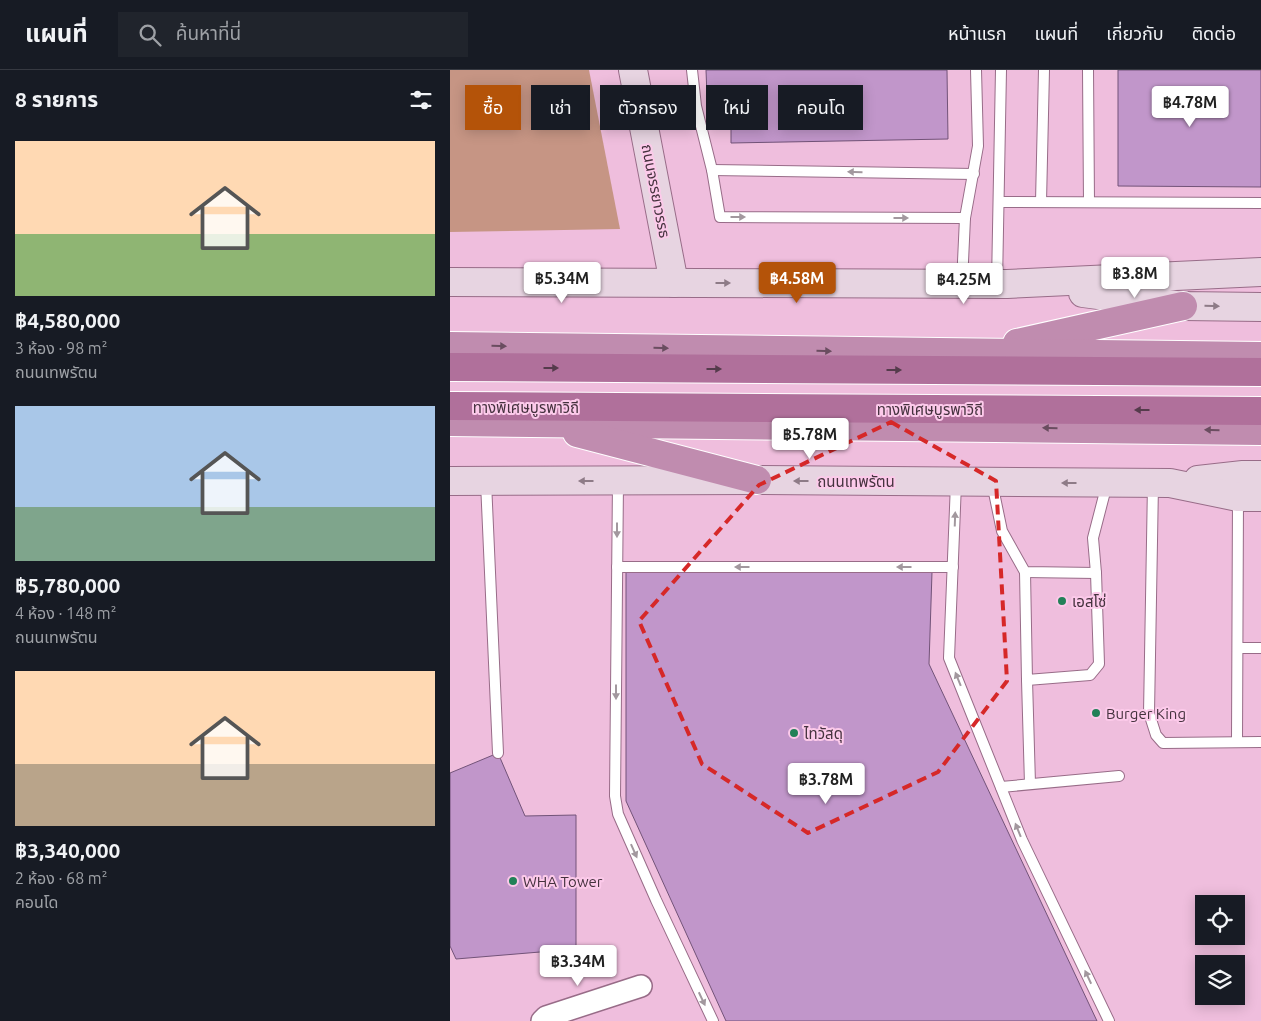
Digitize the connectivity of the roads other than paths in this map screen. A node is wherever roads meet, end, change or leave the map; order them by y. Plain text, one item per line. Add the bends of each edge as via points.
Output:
1 (633, 70) edge
2 (692, 70) edge
3 (976, 70) edge
4 (1002, 70) edge
5 (1044, 70) edge
6 (1088, 70) edge
7 (712, 170) junction
8 (974, 174) junction
9 (999, 202) junction
10 (1041, 202) junction
11 (1088, 202) junction
12 (1261, 203) edge
13 (965, 218) junction
14 (1261, 272) edge
15 (450, 282) edge
16 (674, 283) junction
17 (962, 284) junction
18 (1002, 284) junction
19 (1183, 306) junction
20 (1261, 307) edge
21 (450, 346) edge
22 (972, 353) junction
23 (1261, 356) edge
24 (450, 368) edge
25 (1261, 372) edge
26 (450, 406) edge
27 (1261, 411) edge
28 (450, 422) edge
29 (537, 422) junction
30 (1261, 431) edge
31 (1261, 475) edge
32 (757, 480) junction
33 (450, 481) edge
34 (486, 481) junction
35 (618, 481) junction
36 (956, 482) junction
37 (992, 482) junction
38 (1108, 483) junction
39 (1162, 483) junction
40 (1250, 497) edge
41 (953, 567) junction
42 (617, 568) junction
43 (1025, 572) junction
44 (1096, 573) junction
45 (1238, 648) junction
46 (1261, 648) edge
47 (1026, 680) junction
48 (1238, 742) junction
49 (1261, 742) edge
50 (498, 753) dead end
51 (1119, 776) dead end
52 (1030, 784) junction
53 (1001, 787) junction
54 (641, 986) dead end
55 (542, 1021) edge
56 (713, 1021) edge
57 (1109, 1021) edge

1 - 16 main road, ถนนจรรยาวรรธ
2 - 7 lane via 696,106
3 - 8 lane via 978,146
4 - 9 lane
5 - 10 lane
6 - 11 lane
8 -> 7 lane
7 -> 13 lane via 720,217
8 - 13 lane
9 - 10 lane
9 - 18 lane
10 - 11 lane
11 - 12 lane
13 - 17 lane
14 - 18 main road
15 - 16 main road
16 -> 17 main road
17 - 18 main road
18 - 19 main road
19 -> 20 main road
19 - 22 highway
21 -> 22 highway
22 - 23 highway
24 -> 25 highway
27 -> 26 highway, ทางพิเศษบูรพาวิถี
28 - 29 highway
30 -> 29 highway
29 - 32 highway
31 - 39 main road
32 - 35 main road, ถนนเทพรัตน
36 -> 32 main road, ถนนเทพรัตน
33 - 34 main road, ถนนเทพรัตน
35 -> 34 main road, ถนนเทพรัตน
34 - 50 lane
35 -> 42 lane
36 - 37 main road, ถนนเทพรัตน
41 -> 36 lane
38 -> 37 main road, ถนนเทพรัตน
37 - 43 lane via 1002,531
38 - 39 main road, ถนนเทพรัตน
38 - 44 lane via 1093,538
39 - 40 main road, ถนนเทพรัตน
39 - 48 lane via 1152,724 1163,743
40 - 45 lane
41 -> 42 lane
53 -> 41 lane via 949,658
42 -> 56 lane via 615,796 618,814
43 - 44 lane
43 - 47 lane
44 - 47 lane via 1099,664 1090,675
45 - 46 lane
45 - 48 lane
47 - 52 lane
48 - 49 lane
51 - 52 lane
52 - 53 lane
57 -> 53 lane via 1022,840
54 - 55 street

